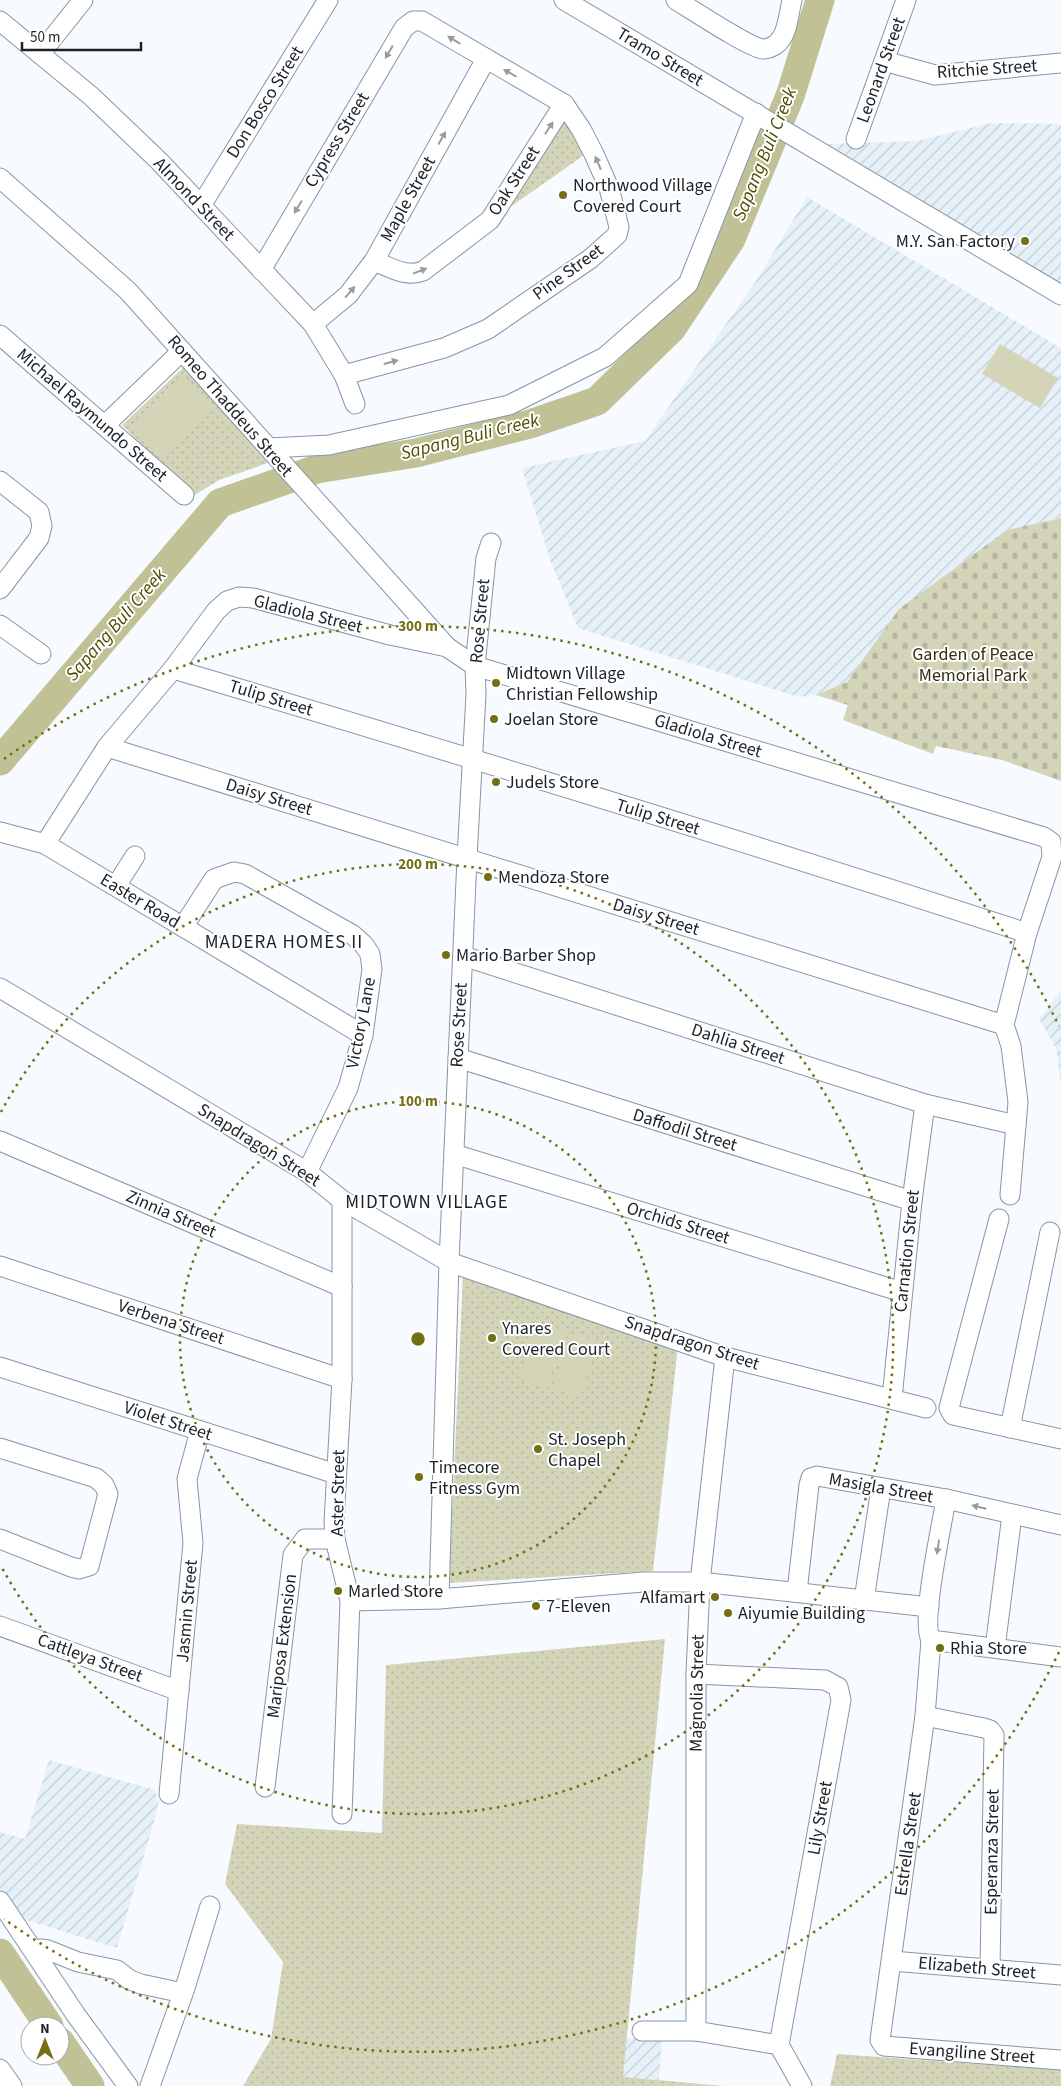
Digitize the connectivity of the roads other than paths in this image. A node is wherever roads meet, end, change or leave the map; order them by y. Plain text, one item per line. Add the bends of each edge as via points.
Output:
1 (83, 0) edge
2 (328, 0) edge
3 (564, 0) edge
4 (676, 0) edge
5 (792, 0) edge
6 (906, 0) edge
7 (0, 21) edge
8 (422, 21) joint
9 (40, 54) junction
10 (486, 59) junction
11 (884, 61) junction
12 (1061, 63) edge
13 (564, 104) junction
14 (762, 117) junction
15 (856, 139) dead end
16 (0, 178) edge
17 (202, 204) junction
18 (374, 261) junction
19 (261, 270) junction
20 (1061, 295) edge
21 (313, 324) junction
22 (0, 335) edge
23 (182, 351) junction
24 (344, 375) junction
25 (355, 404) dead end
26 (105, 425) junction
27 (274, 455) junction
28 (0, 481) edge
29 (184, 495) dead end
30 (491, 543) dead end
31 (0, 589) edge
32 (0, 625) edge
33 (447, 647) junction
34 (41, 654) dead end
35 (475, 666) junction
36 (173, 669) junction
37 (107, 747) junction
38 (472, 758) junction
39 (0, 832) edge
40 (45, 844) junction
41 (135, 856) dead end
42 (467, 858) junction
43 (116, 886) junction
44 (182, 927) junction
45 (1028, 933) junction
46 (462, 956) junction
47 (0, 988) edge
48 (1004, 1025) junction
49 (363, 1035) junction
50 (458, 1058) junction
51 (925, 1104) junction
52 (1016, 1125) junction
53 (0, 1141) edge
54 (454, 1154) junction
55 (307, 1172) junction
56 (1010, 1195) dead end
57 (342, 1200) junction
58 (912, 1201) junction
59 (999, 1219) dead end
60 (1050, 1232) dead end
61 (449, 1262) junction
62 (0, 1266) edge
63 (342, 1287) junction
64 (902, 1292) junction
65 (725, 1356) junction
66 (0, 1367) edge
67 (342, 1379) junction
68 (892, 1398) junction
69 (926, 1408) dead end
70 (1010, 1428) junction
71 (200, 1431) junction
72 (1061, 1439) edge
73 (0, 1448) edge
74 (336, 1474) junction
75 (881, 1488) junction
76 (946, 1499) junction
77 (1012, 1515) junction
78 (1061, 1525) edge
79 (0, 1539) edge
80 (336, 1539) junction
81 (700, 1582) junction
82 (797, 1592) junction
83 (439, 1599) junction
84 (864, 1600) junction
85 (350, 1601) junction
86 (929, 1607) junction
87 (0, 1626) edge
88 (931, 1640) junction
89 (995, 1648) junction
90 (1061, 1657) edge
91 (696, 1674) junction
92 (179, 1691) junction
93 (926, 1716) junction
94 (265, 1787) dead end
95 (170, 1794) dead end
96 (342, 1814) dead end
97 (0, 1901) edge
98 (210, 1906) dead end
99 (37, 1956) junction
100 (892, 1961) junction
101 (990, 1968) junction
102 (1061, 1975) edge
103 (182, 1993) junction
104 (696, 2031) junction
105 (642, 2032) dead end
106 (779, 2045) junction
107 (884, 2046) joint
108 (1061, 2060) edge
109 (0, 2069) edge
110 (12, 2086) edge
111 (128, 2086) edge
112 (150, 2086) edge
113 (802, 2086) edge

1 - 9 street
2 - 17 street, Don Bosco Street
3 - 14 street, Tramo Street
4 - 5 street via 762,49 780,40
6 - 11 street, Leonard Street
7 - 9 street, Almond Street
10 -> 8 street, Pine Street
8 -> 19 street, Cypress Street via 413,21 404,28
9 - 17 street, Almond Street via 91,96
13 -> 10 street, Pine Street
18 -> 10 street, Maple Street
11 - 12 street, Ritchie Street via 935,75
11 - 15 street, Leonard Street
18 -> 13 street, Oak Street via 416,274 490,220
24 -> 13 street, Pine Street via 444,348 488,328 590,259 616,235 619,227 609,188 581,129
14 - 20 street, Tramo Street
14 - 27 street via 688,284 605,358 509,404
16 - 23 street, Romeo Thaddeus Street via 128,291
17 - 19 street, Almond Street
21 -> 18 street, Maple Street via 348,295
19 - 21 street, Almond Street
21 - 24 street, Almond Street
22 - 26 street, Michael Raymundo Street
23 - 26 street
23 - 27 street, Romeo Thaddeus Street
24 - 25 street, Almond Street
26 - 29 street, Michael Raymundo Street
27 - 33 street, Romeo Thaddeus Street
28 - 31 street via 39,512 42,526 39,538
30 - 35 street, Rose Street via 486,558
32 - 34 street
33 - 35 street, Gladiola Street
33 - 36 street, Gladiola Street via 239,597 216,610
35 - 38 street, Rose Street
35 - 45 street, Gladiola Street via 1044,837 1051,842 1052,857
36 - 37 street, Gladiola Street
36 - 38 street, Tulip Street
37 - 40 street, Gladiola Street
37 - 42 street, Daisy Street
38 - 42 street, Rose Street
38 - 45 street, Tulip Street
39 - 40 street
40 - 43 street, Easter Road
41 - 43 street
42 - 46 street, Rose Street
42 - 48 street, Daisy Street
43 - 44 street, Easter Road
44 - 49 street, Easter Road
44 - 49 street, Victory Lane via 214,879 234,872 244,874 353,935 370,954 372,969
45 - 48 street
46 - 50 street, Rose Street
46 - 51 street, Dahlia Street
47 - 55 street, Snapdragon Street
48 - 52 street via 1011,1046 1018,1102
49 - 55 street, Victory Lane via 348,1088
50 - 54 street, Rose Street
50 - 58 street, Daffodil Street
51 - 52 street, Dahlia Street
51 - 58 street, Carnation Street
52 - 56 street
53 - 63 street, Zinnia Street
54 - 61 street, Rose Street
54 - 64 street, Orchids Street
55 - 57 street, Snapdragon Street
57 - 61 street, Snapdragon Street
57 - 63 street, Aster Street
58 - 64 street, Carnation Street
59 - 70 street via 949,1408 953,1415
60 - 70 street
61 - 65 street, Snapdragon Street
61 - 83 street, Rose Street
62 - 67 street, Verbena Street
63 - 67 street, Aster Street
64 - 68 street, Carnation Street
65 - 68 street, Snapdragon Street
65 - 81 street, Magnolia Street
66 - 71 street, Violet Street
67 - 74 street, Aster Street
68 - 69 street, Snapdragon Street
70 - 72 street
71 - 74 street, Violet Street
71 - 92 street, Jasmin Street via 187,1479 193,1543
73 - 79 street via 96,1478 108,1494 89,1566 71,1568
74 - 80 street, Aster Street
75 - 76 street, Masigla Street
75 - 82 street, Masigla Street via 817,1476 812,1478
75 - 84 street
77 -> 76 street, Masigla Street
76 -> 86 street, Estrella Street
77 - 78 street, Masigla Street
77 - 89 street
80 - 85 street, Aster Street
80 - 94 street, Mariposa Extension via 305,1539 293,1555
81 - 82 street
81 - 83 street via 643,1582
81 - 91 street, Magnolia Street
82 - 84 street
83 - 85 street
84 - 86 street
85 - 96 street, Aster Street
86 - 88 street, Estrella Street via 927,1628
87 - 92 street, Cattleya Street
88 - 89 street
88 - 93 street, Estrella Street
89 - 90 street
91 - 104 street, Magnolia Street
91 - 106 street, Lily Street via 825,1680 838,1687 842,1700
92 - 95 street, Jasmin Street
93 - 100 street, Estrella Street
93 - 101 street, Esperanza Street via 984,1728 994,1735
97 - 99 street
98 - 103 street
99 - 103 street via 41,1949 48,1950 78,1962 118,1970 141,1984
99 - 111 street
100 - 101 street, Elizabeth Street
100 - 107 street, Estrella Street via 880,2040
101 - 102 street, Elizabeth Street
103 - 112 street
104 - 105 street
104 - 106 street
106 - 113 street
107 - 108 street, Evangiline Street
109 - 110 street

